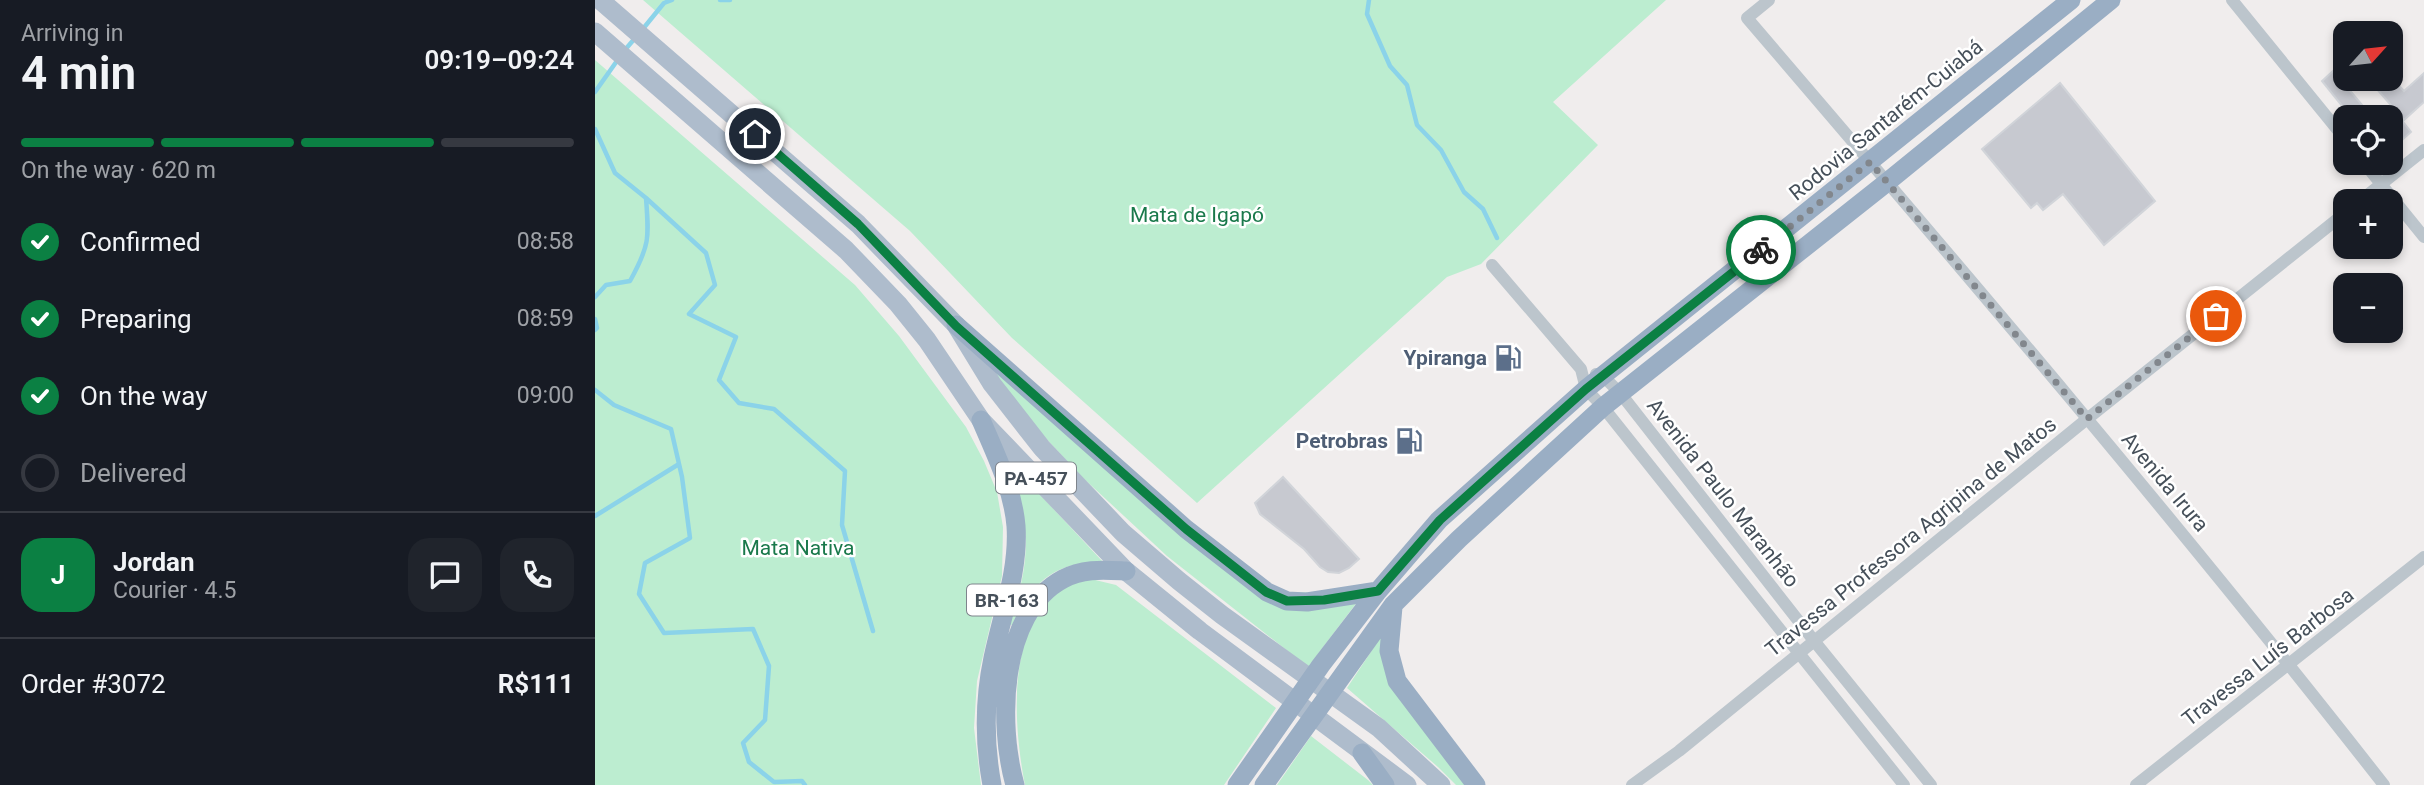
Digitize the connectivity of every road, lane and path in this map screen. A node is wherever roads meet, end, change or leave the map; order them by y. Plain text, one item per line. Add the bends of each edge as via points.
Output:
1 (600, 0) edge
2 (1769, 0) edge
3 (2071, 0) edge
4 (2111, 0) edge
5 (2232, 0) edge
6 (600, 36) edge
7 (2333, 124) edge
8 (2424, 150) edge
9 (1870, 162) junction
10 (2374, 175) edge
11 (1886, 183) junction
12 (2381, 184) junction
13 (2375, 189) edge
14 (2333, 223) edge
15 (2424, 237) edge
16 (1492, 265) dead end
17 (956, 326) junction
18 (1581, 369) junction
19 (1603, 376) junction
20 (1586, 389) junction
21 (1621, 394) junction
22 (1603, 407) junction
23 (2087, 419) junction
24 (981, 420) junction
25 (2424, 557) edge
26 (1126, 571) junction
27 (1378, 591) junction
28 (1393, 605) junction
29 (1815, 642) junction
30 (1800, 653) junction
31 (2290, 665) junction
32 (1362, 753) junction
33 (992, 785) edge
34 (1015, 785) edge
35 (1237, 785) edge
36 (1264, 785) edge
37 (1385, 785) edge
38 (1407, 785) edge
39 (1441, 785) edge
40 (1476, 785) edge
41 (1632, 785) edge
42 (1904, 785) edge
43 (1931, 785) edge
44 (2136, 785) edge
45 (2384, 785) edge

1 - 17 main road, PA-457 via 858,224
2 - 9 street, Avenida Irura via 1747,18
3 - 9 highway, Rodovia Santarém-Cuiabá
4 - 11 highway
5 - 7 street
6 - 24 main road, PA-457 via 846,250 927,340
8 - 12 street
9 - 11 street, Avenida Irura
9 - 19 highway, Rodovia Santarém-Cuiabá
10 - 12 street
11 - 21 highway
11 - 23 street, Avenida Irura
12 - 13 street
12 - 15 street
14 - 23 street, Travessa Professora Agripina de Matos
16 - 18 street, Avenida Paulo Maranhão
17 - 27 highway via 1186,529 1266,592 1287,601 1307,602
17 - 39 main road, PA-457 via 992,384 1042,448 1123,533 1178,581 1379,728
18 - 19 street, Avenida Paulo Maranhão
18 - 20 street, Avenida Paulo Maranhão
19 - 20 highway, Rodovia Santarém-Cuiabá
19 - 21 street, Avenida Paulo Maranhão
20 - 22 street, Avenida Paulo Maranhão
20 - 27 highway, Rodovia Santarém-Cuiabá via 1440,520
21 - 22 highway
21 - 29 street, Avenida Paulo Maranhão
22 - 28 highway
22 - 30 street, Avenida Paulo Maranhão
23 - 29 street, Travessa Professora Agripina de Matos
23 - 31 street, Avenida Irura
24 - 26 main road, PA-457
24 - 33 highway, BR-163 via 1007,486 1016,526 1014,563 986,700
25 - 31 street, Travessa Luís Barbosa
26 - 32 main road, PA-457
26 - 34 highway, BR-163 via 1095,569 1071,575 1042,595 1029,613 1007,679 1004,725
27 - 35 highway, Rodovia Santarém-Cuiabá
28 - 36 highway
28 - 40 highway via 1389,651 1397,681
29 - 30 street, Travessa Professora Agripina de Matos
29 - 43 street, Avenida Paulo Maranhão
30 - 41 street, Travessa Professora Agripina de Matos
30 - 42 street, Avenida Paulo Maranhão
31 - 44 street, Travessa Luís Barbosa
31 - 45 street, Avenida Irura
32 - 37 highway
32 - 38 main road

